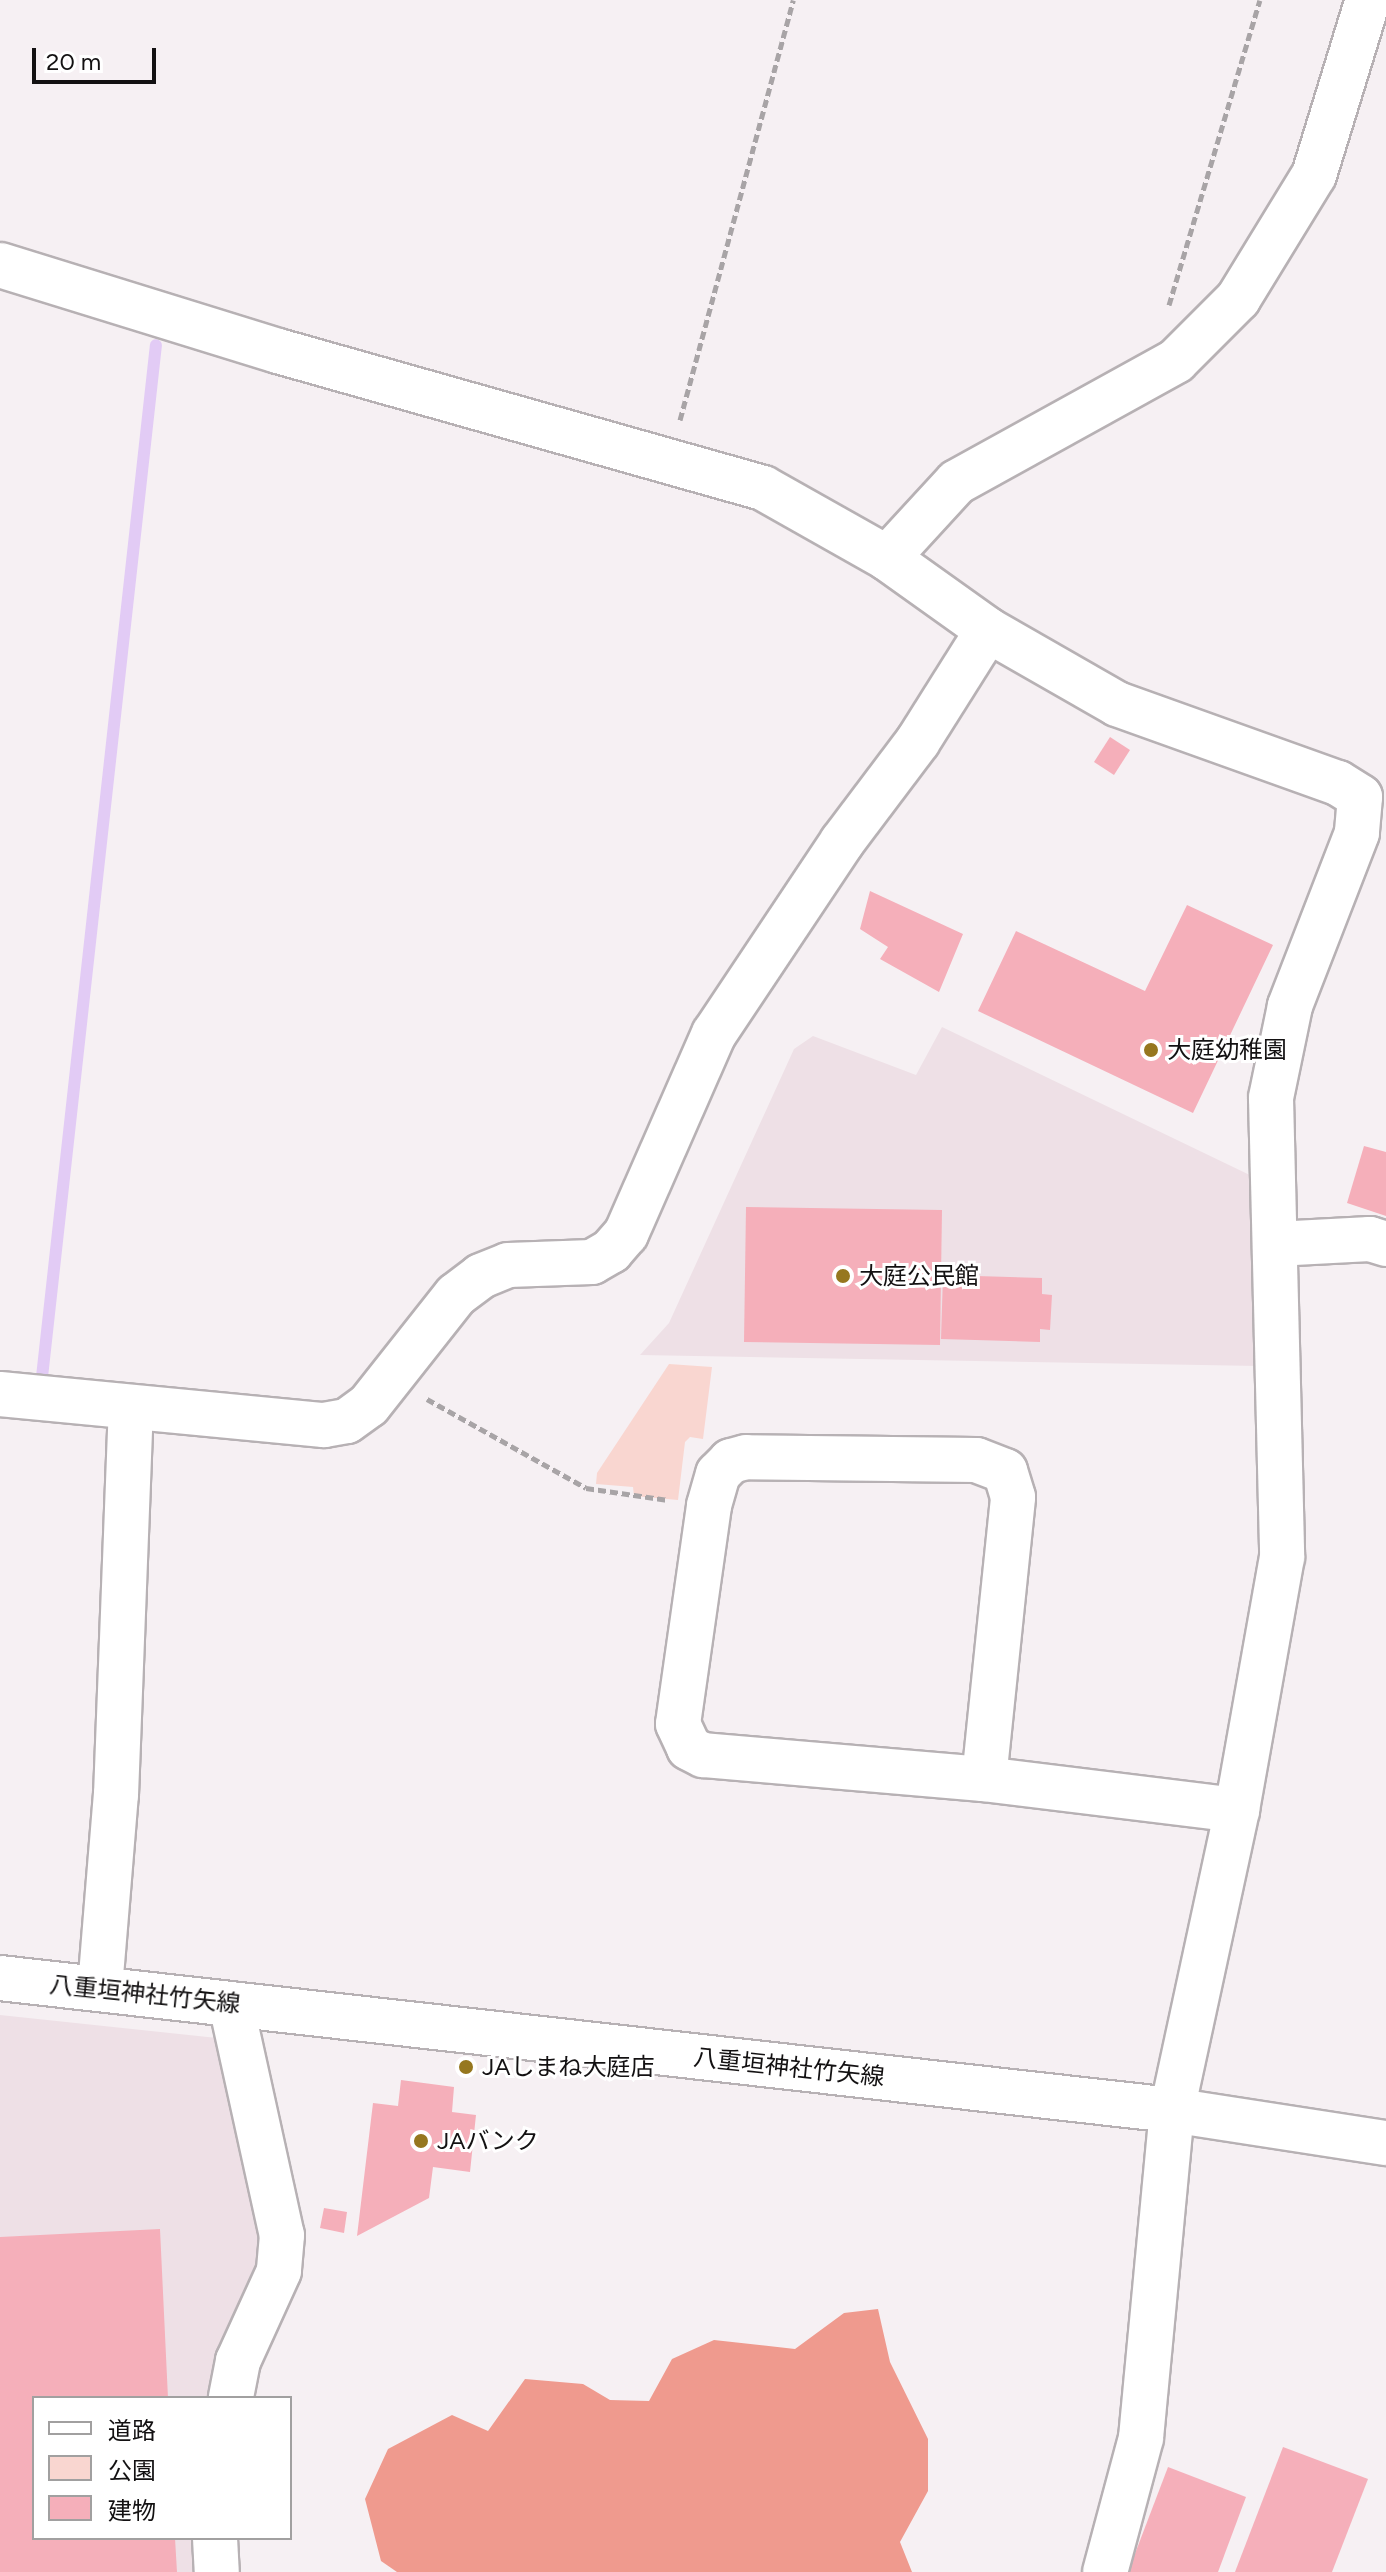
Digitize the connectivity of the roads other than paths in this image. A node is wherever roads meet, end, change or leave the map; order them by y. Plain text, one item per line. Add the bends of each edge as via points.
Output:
1 (1368, 0) edge
2 (0, 265) edge
3 (887, 558) junction
4 (988, 630) junction
5 (1338, 783) junction
6 (1386, 790) edge
7 (1275, 1244) junction
8 (1386, 1244) edge
9 (0, 1394) edge
10 (131, 1408) junction
11 (984, 1779) junction
12 (1237, 1810) junction
13 (0, 1978) edge
14 (100, 1988) junction
15 (231, 2004) junction
16 (1172, 2110) junction
17 (1386, 2143) edge
18 (231, 2396) edge
19 (215, 2540) edge
20 (217, 2572) edge
21 (1105, 2572) edge

1 - 3 street via 1314,175 1238,299 1163,369 957,482
2 - 3 street via 763,488
3 - 4 street
4 - 5 street via 1117,704
4 - 10 street via 918,741 842,842 714,1034 626,1234 592,1262 508,1265 481,1276 456,1295 359,1415 324,1425
5 - 6 street
5 - 7 street via 1360,797 1363,811 1290,1006 1274,1082
7 - 8 street via 1370,1239
7 - 12 street via 1282,1557
9 - 10 street
10 - 14 street via 116,1795
11 - 11 street via 703,1755 689,1748 678,1724 709,1506 718,1474 731,1461 976,1460 1005,1471 1013,1497
11 - 12 street
12 - 16 street
13 - 14 street, 八重垣神社竹矢線
14 - 15 street, 八重垣神社竹矢線
15 - 16 street, 八重垣神社竹矢線
15 - 18 street via 282,2235 279,2271 238,2361
16 - 17 street, 八重垣神社竹矢線
16 - 21 street via 1141,2438
19 - 20 street

